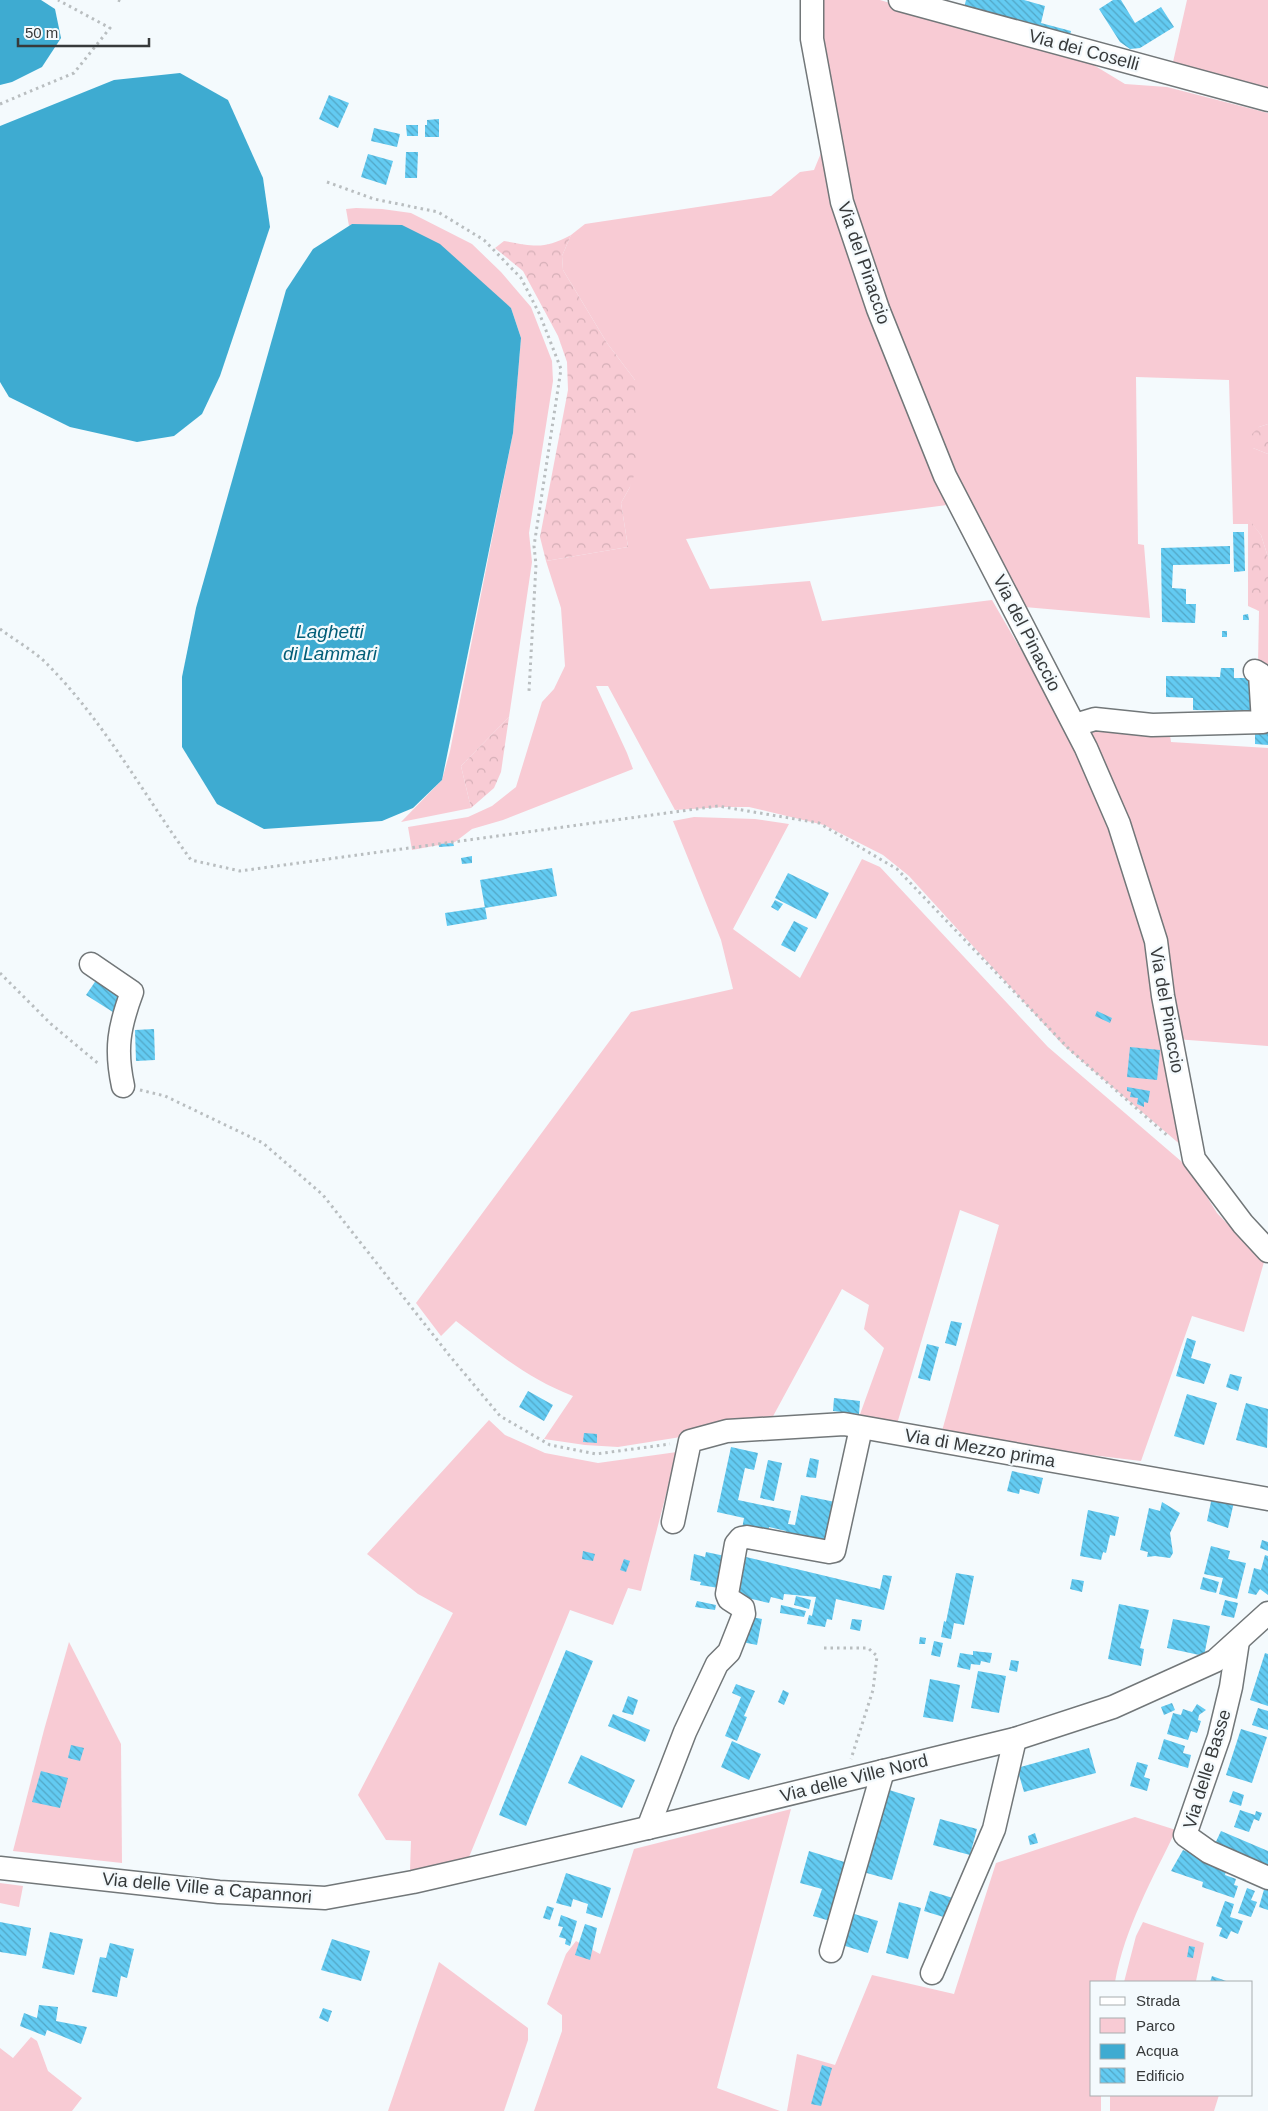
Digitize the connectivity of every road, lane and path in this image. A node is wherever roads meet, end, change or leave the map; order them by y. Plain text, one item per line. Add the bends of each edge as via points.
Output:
1 (58, 0) edge
2 (118, 0) edge
3 (812, 0) edge
4 (900, 0) edge
5 (122, 2) dead end
6 (1268, 100) edge
7 (0, 104) edge
8 (327, 182) dead end
9 (0, 630) edge
10 (1255, 670) dead end
11 (529, 691) dead end
12 (1075, 725) junction
13 (91, 964) dead end
14 (0, 973) edge
15 (123, 1086) junction
16 (1194, 1159) junction
17 (1268, 1251) edge
18 (861, 1428) junction
19 (690, 1441) junction
20 (1268, 1499) edge
21 (673, 1522) dead end
22 (1268, 1613) edge
23 (1238, 1641) junction
24 (824, 1648) dead end
25 (1015, 1739) junction
26 (883, 1771) junction
27 (850, 1780) junction
28 (648, 1828) junction
29 (0, 1868) edge
30 (1268, 1878) edge
31 (413, 1882) joint
32 (831, 1951) dead end
33 (932, 1973) dead end

1 - 7 path via 110,28 74,73
2 - 5 path
3 - 12 street, Via del Pinaccio via 812,39 842,202 878,309 945,476
4 - 6 street, Via dei Coselli
8 - 11 path via 374,199 438,212 484,240 520,278 540,315 561,369 534,546 536,565
9 - 16 path via 48,664 103,729 191,860 240,871 718,806 818,823 897,869 1069,1049
10 - 12 street via 1260,674 1263,722 1152,726 1094,719
12 - 16 street, Via del Pinaccio via 1119,824 1156,940 1163,996
13 - 15 street via 132,992 121,1024 118,1064
14 - 15 path via 51,1024
15 - 19 path via 165,1096 263,1143 323,1195 500,1416 550,1445 596,1454
16 - 17 street, Via del Pinaccio via 1243,1224
18 - 19 street, Via di Mezzo prima via 844,1424 727,1431
18 - 20 street, Via di Mezzo prima
18 - 28 street via 834,1550 829,1552 747,1537 736,1544 727,1594 743,1608 744,1614 729,1652 717,1664 685,1732
19 - 21 street
22 - 23 street, Via delle Ville Nord
23 - 25 street, Via delle Ville Nord via 1215,1661 1153,1690 1113,1707
23 - 30 street, Via delle Basse via 1219,1737 1185,1835 1209,1852
24 - 27 path via 868,1648 877,1656 873,1690 850,1762
25 - 26 street, Via delle Ville Nord
25 - 33 street via 994,1829
26 - 27 street, Via delle Ville Nord
26 - 32 street
27 - 28 street, Via delle Ville Nord
28 - 31 street, Via delle Ville Nord
29 - 31 street, Via delle Ville a Capannori via 219,1892 324,1898

